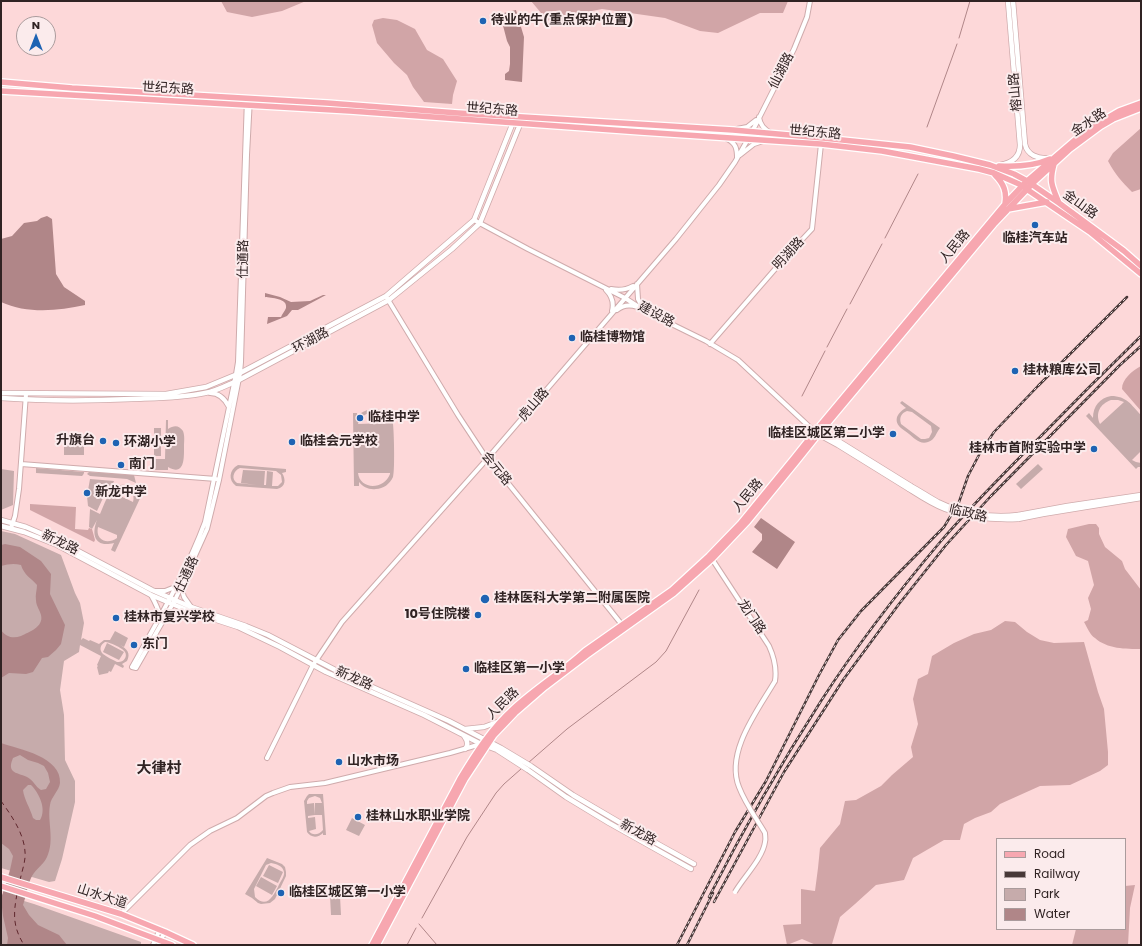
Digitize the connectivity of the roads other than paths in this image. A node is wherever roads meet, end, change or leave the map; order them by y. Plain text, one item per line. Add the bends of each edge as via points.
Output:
1 (810, 1) edge
2 (1008, 1) edge
3 (1013, 1) edge
4 (1, 82) edge
5 (72, 88) junction
6 (1, 91) edge
7 (71, 96) junction
8 (248, 101) junction
9 (1141, 103) edge
10 (1141, 108) edge
11 (759, 116) junction
12 (523, 117) junction
13 (514, 120) junction
14 (520, 123) junction
15 (733, 130) junction
16 (752, 132) junction
17 (772, 133) junction
18 (723, 138) junction
19 (748, 139) junction
20 (765, 140) junction
21 (821, 144) junction
22 (1056, 157) junction
23 (737, 158) junction
24 (1054, 164) junction
25 (993, 166) junction
26 (994, 173) junction
27 (1029, 183) junction
28 (1025, 188) junction
29 (1047, 202) junction
30 (1058, 203) junction
31 (1006, 206) junction
32 (474, 220) junction
33 (480, 224) junction
34 (1122, 253) junction
35 (1141, 266) edge
36 (1141, 274) edge
37 (637, 284) junction
38 (603, 287) junction
39 (387, 298) junction
40 (625, 298) junction
41 (645, 310) junction
42 (612, 313) junction
43 (710, 344) junction
44 (238, 373) junction
45 (236, 381) junction
46 (1, 393) edge
47 (26, 394) junction
48 (204, 394) junction
49 (1, 398) edge
50 (27, 400) junction
51 (229, 406) junction
52 (818, 431) junction
53 (487, 459) junction
54 (21, 464) junction
55 (216, 479) junction
56 (1141, 495) edge
57 (1141, 498) edge
58 (1018, 517) junction
59 (1, 520) edge
60 (1, 526) edge
61 (12, 526) junction
62 (712, 559) junction
63 (179, 586) junction
64 (151, 593) junction
65 (171, 601) junction
66 (190, 609) junction
67 (160, 616) junction
68 (165, 618) junction
69 (623, 627) junction
70 (315, 663) junction
71 (501, 721) junction
72 (465, 730) junction
73 (464, 736) junction
74 (485, 743) junction
75 (465, 749) junction
76 (267, 758) dead end
77 (529, 768) junction
78 (694, 864) dead end
79 (691, 869) dead end
80 (1, 877) edge
81 (1, 886) edge
82 (735, 892) dead end
83 (121, 914) junction
84 (163, 931) junction
85 (158, 942) edge
86 (153, 945) edge
87 (172, 945) edge
88 (193, 945) edge
89 (372, 945) edge
90 (377, 945) edge

1 - 11 street, 仙湖路 via 807,17 794,49
2 - 25 main road, 榕山路 via 1020,149 1018,155 1010,162
3 - 22 main road, 榕山路 via 1026,148 1040,158
4 - 5 main road, 世纪东路
5 - 7 main road
5 - 8 main road, 世纪东路
6 - 7 main road, 世纪东路
7 - 8 main road, 世纪东路
8 - 13 main road, 世纪东路
8 - 44 street, 仕通路
9 - 22 main road, 金水路 via 1120,111 1090,128
10 - 24 main road, 金水路 via 1100,126
11 - 15 street via 747,127
11 - 16 street, 仙湖路
11 - 17 street via 762,127
12 - 13 main road, 世纪东路
12 - 14 main road, 环湖路
12 - 15 main road, 世纪东路
13 - 14 main road, 世纪东路
13 - 32 main road, 环湖路
14 - 18 main road, 世纪东路
14 - 33 main road, 环湖路
15 - 16 main road, 世纪东路
16 - 17 main road, 世纪东路
16 - 19 street, 仙湖路
17 - 25 main road, 世纪东路 via 910,147
18 - 19 main road, 世纪东路
18 - 23 street via 732,141 736,146
19 - 20 main road, 世纪东路
19 - 23 street, 虎山路
20 - 21 main road, 世纪东路
20 - 23 street via 754,144
21 - 26 main road, 世纪东路 via 882,151
21 - 43 street, 明湖路 via 812,229
22 - 25 main road via 1022,166
22 - 27 main road, 金水路
23 - 37 street, 虎山路 via 719,185
24 - 27 main road, 金水路
24 - 30 main road via 1050,177
25 - 27 main road, 金山路
26 - 28 main road, 金山路
26 - 31 main road via 1004,188
27 - 28 main road, 人民路
27 - 30 main road, 金山路
28 - 29 main road, 金山路
28 - 31 main road, 人民路
29 - 31 main road
29 - 34 main road, 金山路
30 - 34 main road, 金山路
31 - 52 main road, 人民路
32 - 33 street, 建设路
32 - 39 main road, 环湖路
33 - 38 street, 建设路
33 - 39 main road, 环湖路 via 452,249
34 - 35 main road, 金山路
34 - 36 main road, 金山路
37 - 38 street via 624,290
37 - 40 street, 虎山路
37 - 41 street via 638,299
38 - 40 street, 建设路
38 - 42 street via 612,298
39 - 44 main road, 环湖路
39 - 45 main road, 环湖路
39 - 53 street, 会元路
40 - 41 street, 建设路
40 - 42 street, 虎山路
41 - 42 street via 627,305
41 - 43 street, 建设路
42 - 53 street, 虎山路
43 - 52 street, 建设路 via 738,360
44 - 45 street, 仕通路
44 - 47 main road, 环湖路 via 206,387 166,394
45 - 48 main road, 环湖路
45 - 51 street, 仕通路
45 - 55 street, 仕通路
46 - 47 main road, 环湖路
47 - 50 street
48 - 50 main road, 环湖路 via 99,400
48 - 51 street via 220,395
49 - 50 main road, 环湖路
50 - 54 street
51 - 55 street, 仕通路
52 - 58 main road, 临政路, bridge via 944,509 994,520
52 - 62 main road, 人民路 via 748,521
52 - 69 main road, 人民路 via 740,524 709,556 672,590
53 - 69 street, 会元路
53 - 70 street, 虎山路 via 342,622
54 - 55 street
54 - 61 street
55 - 63 street, 仕通路 via 207,529
56 - 58 main road, 临政路 via 1067,506
57 - 58 main road, 临政路
59 - 61 main road, 新龙路
60 - 61 main road, 新龙路
61 - 64 main road, 新龙路 via 57,545
62 - 69 main road, 人民路 via 674,593
62 - 82 street, 龙门路, bridge via 769,646 775,661 776,675 775,681 743,735 738,753 736,772 739,786 765,833 766,841 760,858
63 - 64 street
63 - 65 street, 仕通路
63 - 66 street
64 - 65 main road, 新龙路
64 - 67 street
65 - 66 main road, 新龙路
65 - 67 street, 仕通路
65 - 68 street, 仕通路
66 - 68 street
66 - 70 main road, 新龙路
67 - 68 street, 仕通路 via 132,667 136,668
69 - 71 main road, 人民路 via 585,651
69 - 74 main road, 人民路 via 536,695
70 - 72 main road, 新龙路 via 431,712
70 - 73 main road, 新龙路
70 - 76 street, 虎山路
71 - 72 main road
71 - 74 main road, 人民路 via 490,732
72 - 74 main road, 新龙路
73 - 74 main road, 新龙路
73 - 75 main road via 468,744
74 - 75 street
74 - 77 main road, 新龙路
74 - 89 main road via 460,779
74 - 90 main road
75 - 83 street via 325,783 290,787 272,793 237,818 210,831 190,845
77 - 78 main road, 新龙路
77 - 79 main road, 新龙路 via 566,797
80 - 83 main road, 山水大道
81 - 85 main road, 山水大道 via 95,916
83 - 84 main road, 山水大道
84 - 85 street
84 - 88 main road, 山水大道
85 - 86 street
85 - 87 main road, 山水大道

